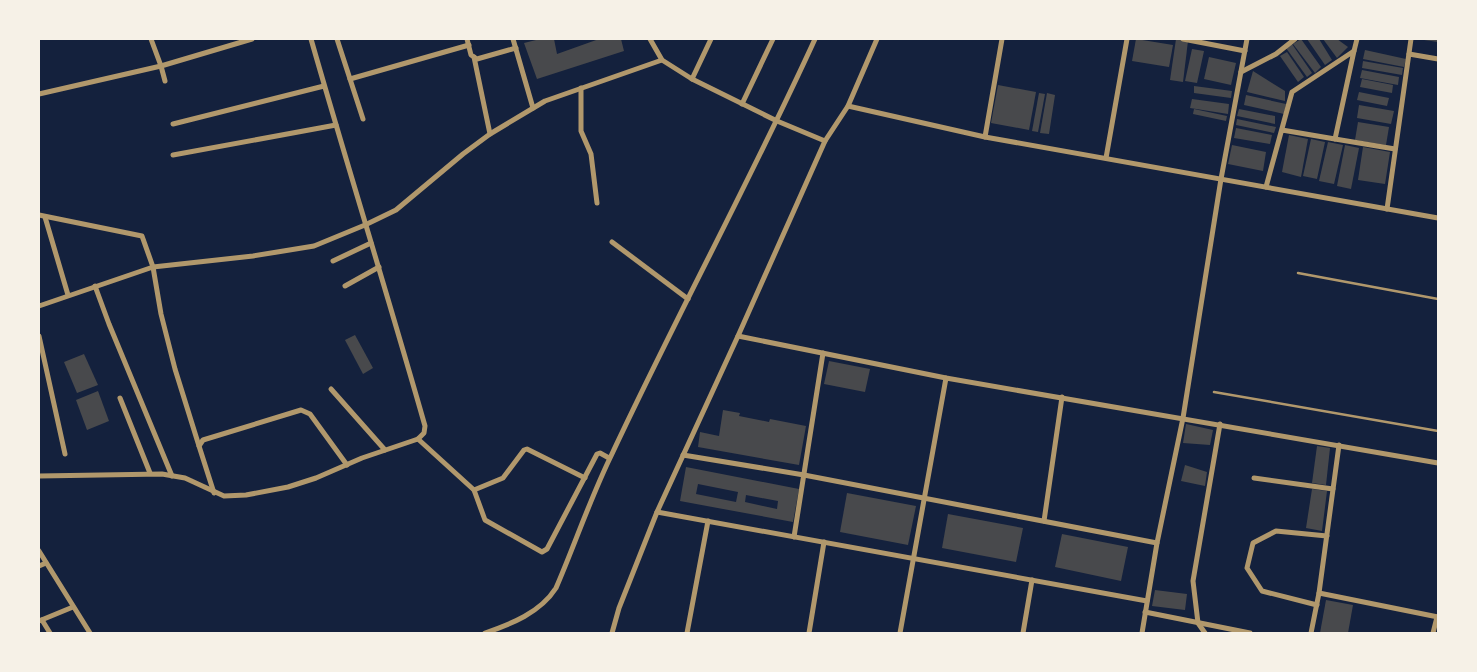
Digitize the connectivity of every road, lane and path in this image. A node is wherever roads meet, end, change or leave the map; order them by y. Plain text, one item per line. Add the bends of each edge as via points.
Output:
1 (151, 39) edge
2 (252, 39) edge
3 (311, 39) edge
4 (338, 39) edge
5 (467, 39) edge
6 (650, 39) edge
7 (772, 39) edge
8 (815, 39) edge
9 (877, 39) edge
10 (1002, 39) edge
11 (1127, 39) edge
12 (1183, 39) edge
13 (1247, 39) edge
14 (1295, 39) edge
15 (1357, 39) edge
16 (1411, 39) edge
17 (516, 40) edge
18 (709, 40) edge
19 (469, 46) junction
20 (516, 48) junction
21 (1245, 51) junction
22 (1354, 51) junction
23 (1409, 54) junction
24 (474, 57) junction
25 (1438, 59) edge
26 (662, 60) junction
27 (162, 66) junction
28 (1241, 72) junction
29 (692, 78) junction
30 (350, 79) junction
31 (165, 81) dead end
32 (324, 86) junction
33 (581, 88) junction
34 (39, 94) edge
35 (742, 104) junction
36 (848, 106) junction
37 (533, 108) junction
38 (363, 119) dead end
39 (778, 121) junction
40 (173, 124) dead end
41 (336, 126) junction
42 (1282, 130) junction
43 (490, 134) junction
44 (985, 137) junction
45 (1335, 139) junction
46 (824, 141) junction
47 (1395, 149) junction
48 (173, 155) dead end
49 (1106, 158) junction
50 (1221, 178) junction
51 (1266, 187) junction
52 (597, 203) dead end
53 (1387, 210) junction
54 (39, 215) edge
55 (45, 218) junction
56 (1438, 218) edge
57 (365, 225) junction
58 (612, 242) dead end
59 (371, 243) junction
60 (333, 261) dead end
61 (153, 267) junction
62 (379, 267) junction
63 (1298, 273) dead end
64 (95, 286) junction
65 (346, 286) dead end
66 (68, 294) junction
67 (688, 299) junction
68 (1438, 299) edge
69 (39, 306) edge
70 (39, 336) edge
71 (738, 336) junction
72 (823, 353) junction
73 (946, 378) junction
74 (331, 389) dead end
75 (1214, 392) dead end
76 (1062, 397) junction
77 (120, 398) dead end
78 (1183, 418) junction
79 (1220, 424) junction
80 (1438, 431) edge
81 (418, 439) junction
82 (1339, 445) junction
83 (199, 446) junction
84 (385, 450) junction
85 (65, 454) dead end
86 (683, 455) junction
87 (609, 458) junction
88 (1438, 463) edge
89 (347, 465) junction
90 (150, 473) junction
91 (804, 475) junction
92 (39, 476) edge
93 (172, 476) junction
94 (585, 478) junction
95 (1254, 478) dead end
96 (1333, 489) junction
97 (474, 490) junction
98 (214, 493) junction
99 (924, 498) junction
100 (657, 512) junction
101 (708, 521) junction
102 (1044, 521) junction
103 (1327, 536) junction
104 (794, 537) junction
105 (824, 542) junction
106 (1157, 543) junction
107 (39, 551) edge
108 (913, 559) junction
109 (46, 563) junction
110 (39, 566) edge
111 (1032, 580) junction
112 (1319, 593) junction
113 (1147, 602) junction
114 (1317, 605) junction
115 (73, 606) junction
116 (1145, 612) junction
117 (1438, 617) edge
118 (40, 620) edge
119 (1198, 623) junction
120 (50, 633) edge
121 (90, 633) edge
122 (485, 633) edge
123 (612, 633) edge
124 (687, 633) edge
125 (809, 633) edge
126 (900, 633) edge
127 (1023, 633) edge
128 (1142, 633) edge
129 (1205, 633) edge
130 (1250, 633) edge
131 (1311, 633) edge
132 (1433, 633) edge

1 - 27 street
2 - 27 street
3 - 32 street
4 - 30 street
5 - 19 street
6 - 26 street
7 - 35 street
8 - 39 street
9 - 36 street
10 - 44 street
11 - 49 street
12 - 21 street
13 - 21 street
14 - 28 street via 1276,54
15 - 22 street
16 - 23 street
17 - 20 street
18 - 29 street
19 - 24 street
19 - 30 street
20 - 24 street
20 - 37 street
21 - 28 street
22 - 42 street via 1292,92
22 - 45 street
23 - 25 street
23 - 47 street
24 - 43 street
26 - 29 street
26 - 33 street
27 - 31 street
27 - 34 street
28 - 50 street
29 - 35 street
30 - 38 street
32 - 40 street
32 - 41 street
33 - 37 street
33 - 52 street via 581,131 591,154
35 - 39 street
36 - 44 street
36 - 46 street
37 - 43 street
39 - 46 street
39 - 67 street
41 - 48 street
41 - 57 street
42 - 45 street
42 - 51 street
43 - 57 street via 396,210
44 - 49 street
45 - 47 street
46 - 71 street
47 - 53 street
49 - 50 street
50 - 51 street
50 - 78 street
51 - 53 street
53 - 56 street
54 - 55 street
55 - 61 street via 142,236
55 - 66 street
57 - 59 street
57 - 61 street via 314,246
58 - 67 street
59 - 60 street
59 - 62 street
61 - 64 street
61 - 83 street via 161,314
62 - 65 street
62 - 81 street via 424,426 424,433
63 - 68 lane
64 - 66 street
64 - 93 street
66 - 69 street
67 - 87 street
70 - 85 street
71 - 72 street
71 - 86 street
72 - 73 street
72 - 91 street
73 - 76 street
73 - 99 street
74 - 84 street
75 - 80 lane
76 - 78 street
76 - 102 street
77 - 90 street
78 - 79 street
78 - 106 street
79 - 82 street
79 - 119 street via 1193,581
81 - 84 street
81 - 97 street
82 - 88 street
82 - 96 street
83 - 89 street via 203,440 302,410 310,414
83 - 98 street
84 - 89 street
86 - 91 street
86 - 100 street
87 - 94 street via 597,454
87 - 122 street via 576,542 549,599 510,624
89 - 98 street via 316,478 266,492 224,496
90 - 92 street
90 - 93 street
91 - 99 street
91 - 104 street
93 - 98 street via 194,482
94 - 97 street via 527,449 503,478
94 - 97 street via 547,549 542,552 486,520
95 - 96 street
96 - 103 street
99 - 102 street
99 - 108 street
100 - 101 street
100 - 123 street
101 - 104 street
101 - 124 street
102 - 106 street
103 - 112 street
103 - 114 street via 1276,531 1254,543 1247,568 1262,591
104 - 105 street
105 - 108 street
105 - 125 street
106 - 113 street
107 - 109 street
108 - 111 street
108 - 126 street
109 - 110 street
109 - 115 street
111 - 113 street
111 - 127 street
112 - 114 street
112 - 117 street
113 - 116 street
114 - 131 street
115 - 118 street
115 - 121 street
116 - 119 street
116 - 128 street
117 - 132 street
118 - 120 street
119 - 129 street
119 - 130 street

